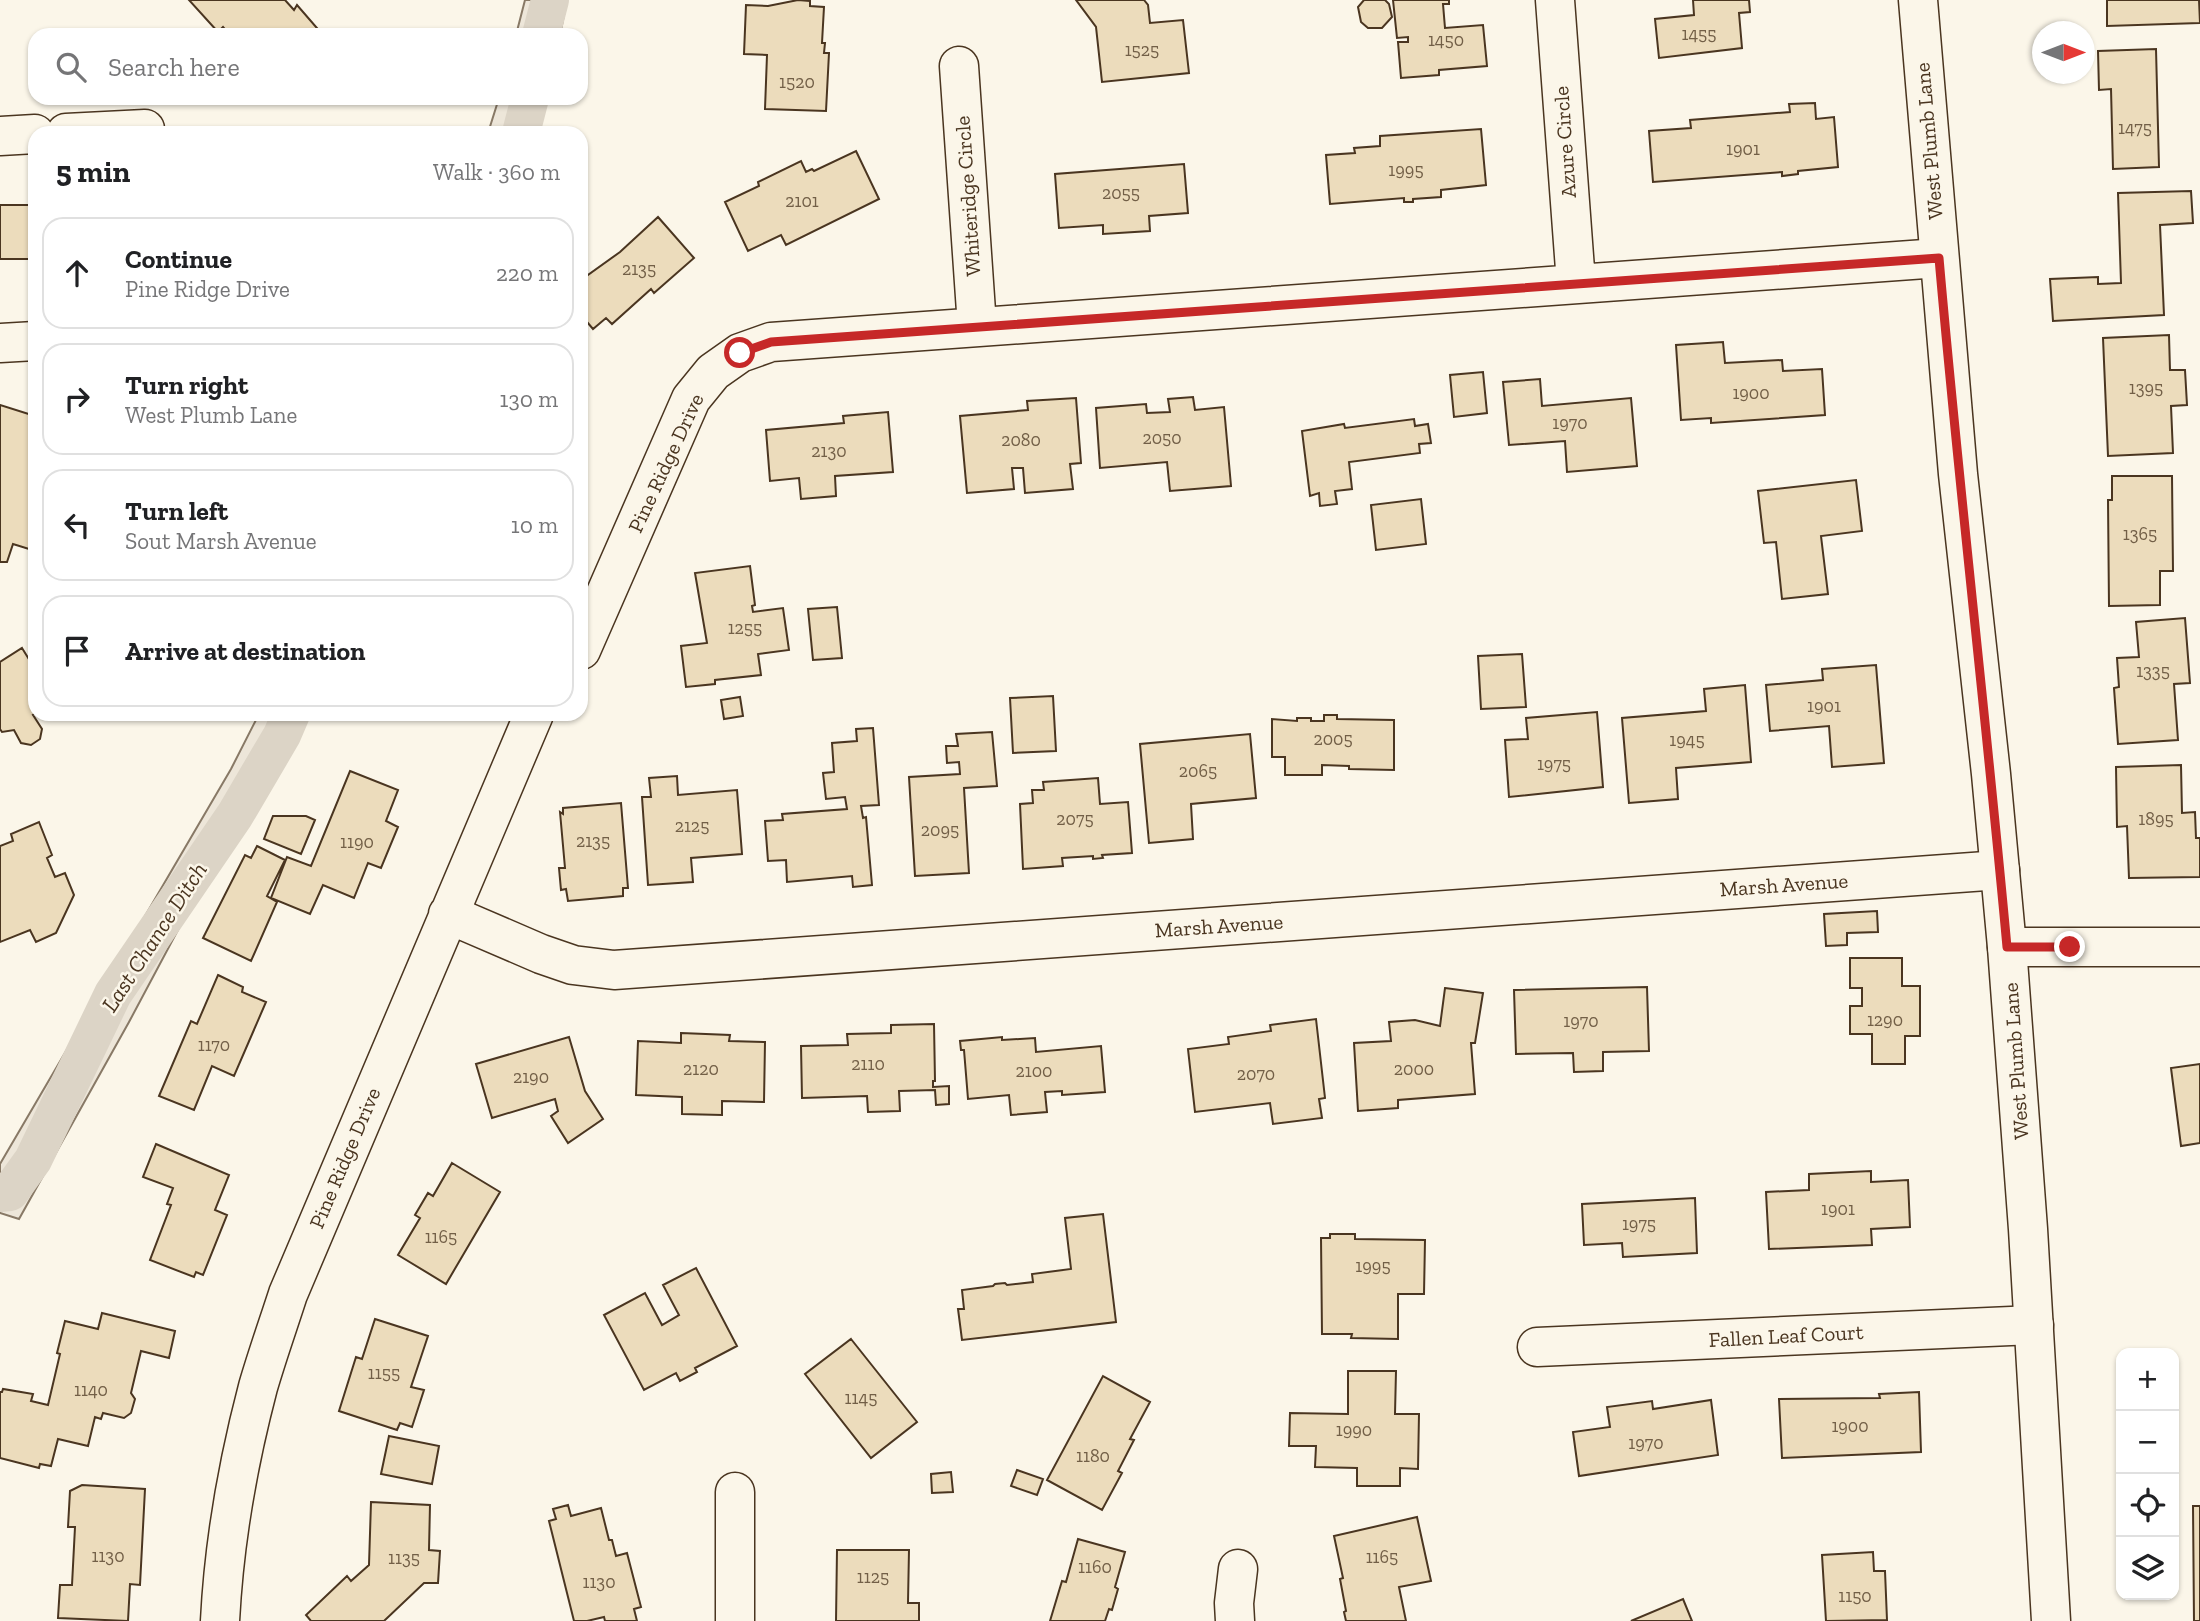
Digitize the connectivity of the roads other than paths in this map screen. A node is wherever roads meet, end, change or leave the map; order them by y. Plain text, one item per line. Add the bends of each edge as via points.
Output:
1 (1555, 0) edge
2 (1918, 0) edge
3 (959, 66) dead end
4 (28, 134) edge
5 (0, 136) edge
6 (1939, 258) junction
7 (1576, 284) junction
8 (977, 326) junction
9 (28, 341) edge
10 (0, 343) edge
11 (588, 634) edge
12 (531, 721) edge
13 (2000, 870) junction
14 (448, 914) junction
15 (2007, 947) junction
16 (2200, 947) edge
17 (2034, 1325) junction
18 (1537, 1347) dead end
19 (736, 1492) dead end
20 (1238, 1569) dead end
21 (220, 1621) edge
22 (735, 1621) edge
23 (1236, 1621) edge
24 (2051, 1621) edge

1 - 7 street, Azure Circle
2 - 6 street, West Plumb Lane
3 - 8 street, Whiteridge Circle
4 - 5 street
6 - 7 street, Pine Ridge Drive
6 - 13 street, West Plumb Lane
7 - 8 street, Pine Ridge Drive
8 - 11 street, Pine Ridge Drive via 771,342 740,353 713,372 691,399
9 - 10 street
12 - 14 street, Pine Ridge Drive
13 - 14 street, Marsh Avenue via 614,970 573,965
13 - 15 street, West Plumb Lane
14 - 21 street, Pine Ridge Drive via 288,1294 258,1386 236,1485
15 - 16 street
15 - 17 street, West Plumb Lane
17 - 18 street, Fallen Leaf Court
17 - 24 street, West Plumb Lane
19 - 22 street
20 - 23 street

